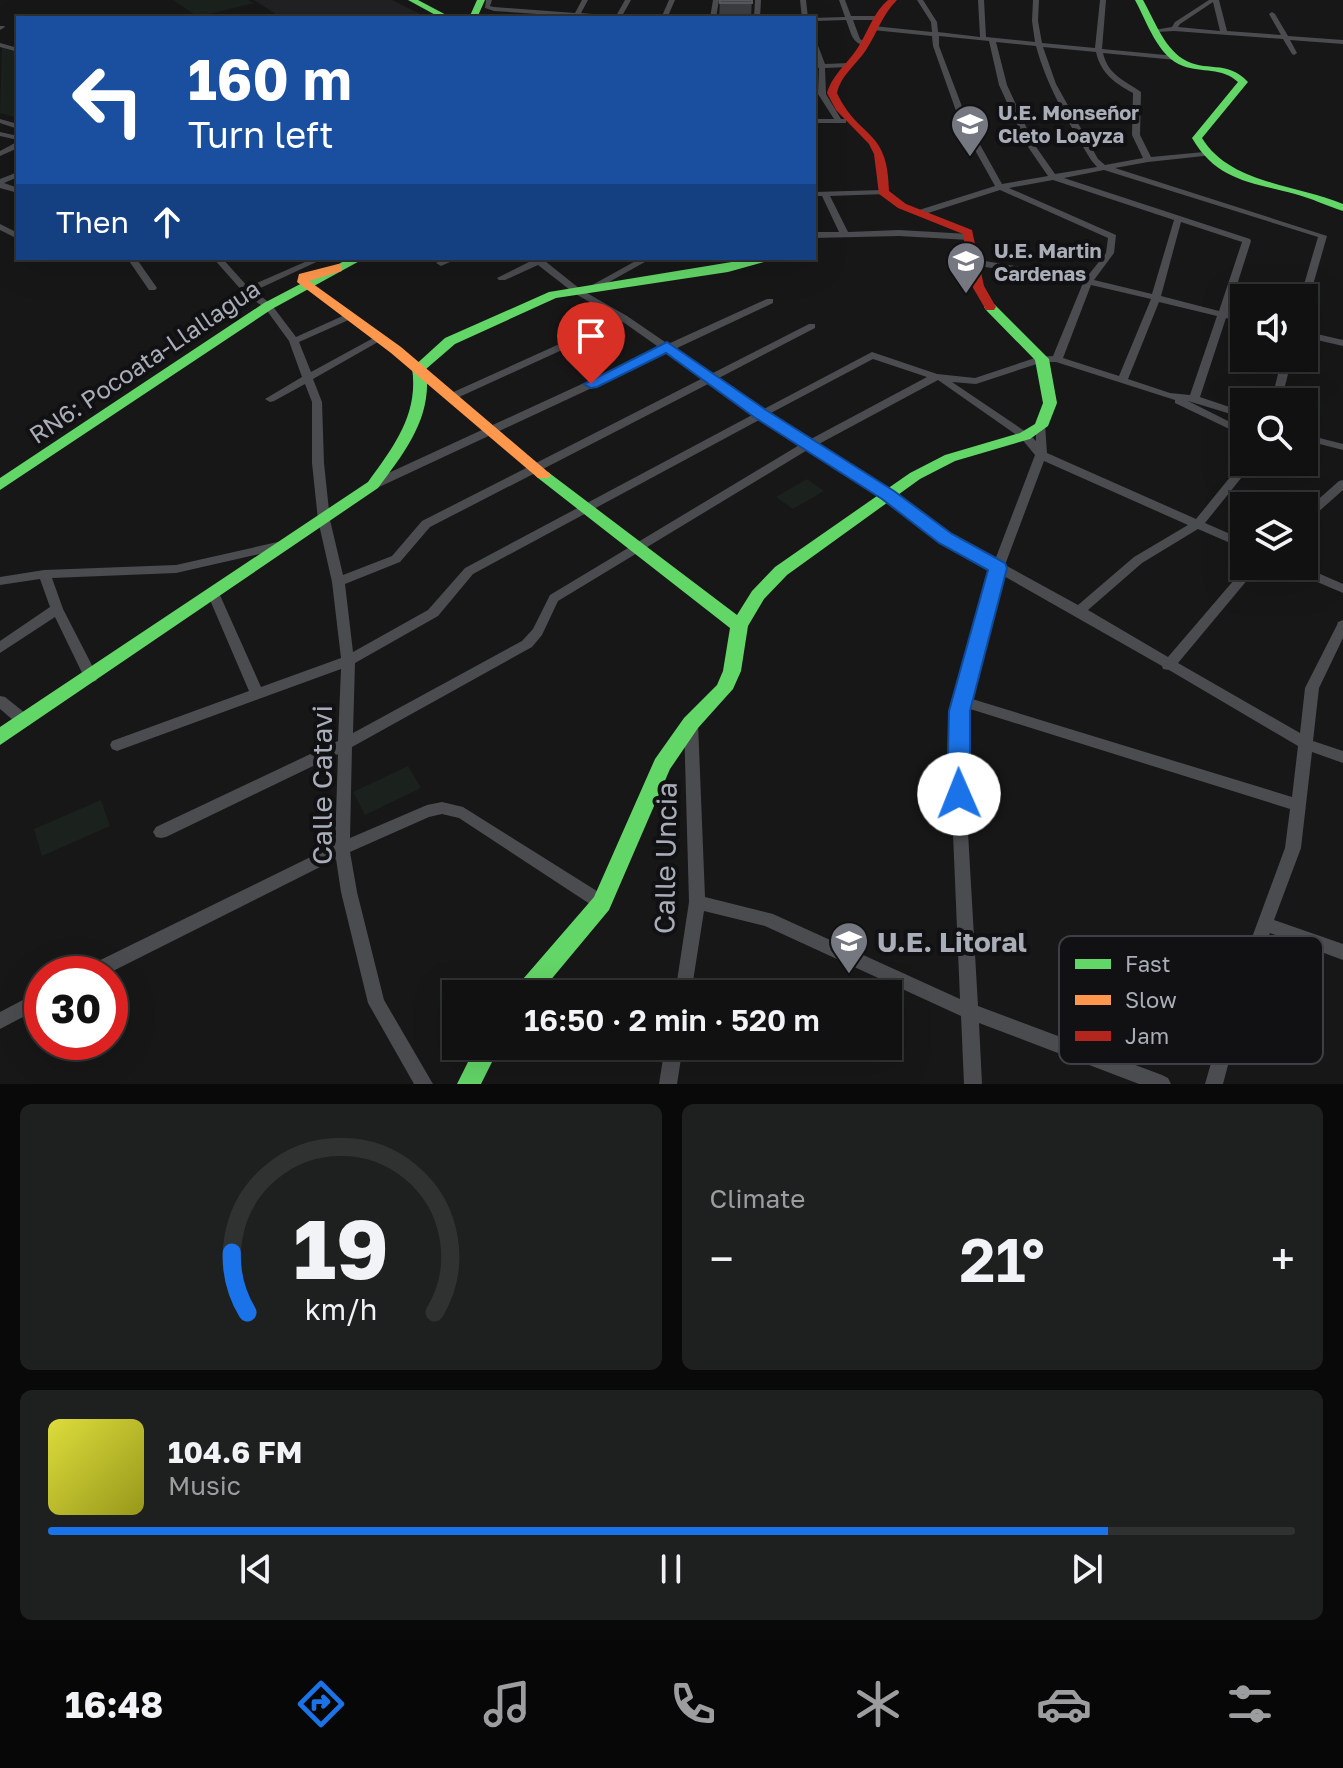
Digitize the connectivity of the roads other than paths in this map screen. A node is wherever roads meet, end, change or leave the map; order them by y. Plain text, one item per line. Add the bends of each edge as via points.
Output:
1 (412, 0) edge
2 (489, 0) edge
3 (541, 0) edge
4 (585, 0) edge
5 (842, 0) edge
6 (893, 0) edge
7 (920, 0) edge
8 (981, 0) edge
9 (1036, 0) edge
10 (1103, 0) edge
11 (1139, 0) edge
12 (1215, 0) edge
13 (533, 11) junction
14 (577, 14) junction
15 (1272, 14) dead end
16 (444, 16) edge
17 (595, 16) edge
18 (816, 19) edge
19 (849, 19) junction
20 (874, 23) junction
21 (1174, 29) junction
22 (1157, 30) junction
23 (1224, 33) junction
24 (935, 35) junction
25 (1286, 38) junction
26 (987, 39) junction
27 (1343, 42) edge
28 (864, 44) junction
29 (1039, 45) junction
30 (1097, 51) junction
31 (1294, 53) dead end
32 (1176, 58) junction
33 (849, 65) junction
34 (818, 66) edge
35 (0, 121) edge
36 (816, 121) edge
37 (846, 121) junction
38 (16, 135) edge
39 (16, 139) edge
40 (0, 154) edge
41 (1204, 154) junction
42 (1148, 160) junction
43 (1102, 167) junction
44 (1053, 177) junction
45 (1000, 187) junction
46 (883, 192) junction
47 (816, 194) edge
48 (825, 194) junction
49 (1343, 208) edge
50 (922, 212) junction
51 (1178, 219) junction
52 (844, 233) junction
53 (816, 235) edge
54 (969, 237) junction
55 (132, 260) edge
56 (219, 260) edge
57 (449, 260) edge
58 (538, 260) edge
59 (541, 260) edge
60 (644, 260) edge
61 (763, 260) edge
62 (973, 262) junction
63 (441, 263) dead end
64 (327, 273) edge
65 (502, 278) dead end
66 (1088, 281) junction
67 (1309, 284) edge
68 (152, 288) dead end
69 (584, 290) junction
70 (247, 291) junction
71 (1156, 298) junction
72 (770, 301) dead end
73 (268, 306) junction
74 (345, 311) junction
75 (1222, 314) junction
76 (1230, 316) edge
77 (624, 318) junction
78 (812, 326) dead end
79 (1318, 337) edge
80 (380, 338) junction
81 (294, 341) junction
82 (1343, 343) edge
83 (667, 347) junction
84 (1049, 359) junction
85 (419, 368) junction
86 (712, 377) junction
87 (938, 378) junction
88 (307, 380) junction
89 (1122, 381) junction
90 (453, 396) junction
91 (1169, 396) junction
92 (270, 399) dead end
93 (1194, 399) junction
94 (1230, 411) edge
95 (760, 413) junction
96 (1041, 426) junction
97 (1230, 426) edge
98 (491, 433) junction
99 (1025, 436) junction
100 (1318, 441) edge
101 (808, 445) junction
102 (1343, 447) edge
103 (1041, 455) junction
104 (535, 469) junction
105 (1237, 476) edge
106 (0, 485) edge
107 (373, 485) junction
108 (1340, 488) edge
109 (888, 495) junction
110 (1318, 506) edge
111 (586, 509) junction
112 (324, 520) junction
113 (1198, 524) junction
114 (1230, 539) edge
115 (285, 544) junction
116 (637, 550) junction
117 (998, 568) junction
118 (44, 574) junction
119 (1318, 578) edge
120 (1241, 580) edge
121 (0, 581) edge
122 (338, 582) junction
123 (1343, 589) edge
124 (213, 593) junction
125 (57, 609) junction
126 (1079, 611) junction
127 (1343, 625) edge
128 (739, 626) junction
129 (0, 648) edge
130 (348, 661) junction
131 (1168, 665) junction
132 (91, 677) junction
133 (257, 693) junction
134 (0, 701) edge
135 (963, 701) junction
136 (25, 721) junction
137 (691, 723) junction
138 (5, 734) edge
139 (347, 743) junction
140 (1306, 744) junction
141 (117, 745) dead end
142 (0, 747) edge
143 (1343, 757) edge
144 (1299, 806) junction
145 (161, 832) dead end
146 (342, 849) junction
147 (697, 902) junction
148 (602, 903) junction
149 (1267, 925) junction
150 (1263, 936) edge
151 (1298, 936) edge
152 (1323, 945) edge
153 (1343, 952) edge
154 (126, 956) edge
155 (537, 980) edge
156 (685, 980) edge
157 (24, 1008) edge
158 (968, 1011) junction
159 (0, 1021) edge
160 (1059, 1045) edge
161 (481, 1060) edge
162 (672, 1060) edge
163 (1109, 1064) edge
164 (1220, 1064) edge
165 (424, 1084) edge
166 (469, 1084) edge
167 (668, 1084) edge
168 (973, 1084) edge
169 (1162, 1084) edge
170 (1214, 1084) edge

1 - 16 main road
2 - 13 street via 487,7 494,9
3 - 13 street
4 - 14 street
5 - 19 street
6 - 20 main road via 879,10
7 - 24 street via 934,22
8 - 26 street
9 - 29 street
10 - 30 street
11 - 22 main road
12 - 21 street
12 - 23 street
13 - 14 street
14 - 17 street
15 - 25 street
18 - 19 street
19 - 20 street
19 - 28 street
20 - 24 street
20 - 28 main road
21 - 22 street
21 - 23 street
22 - 32 main road
23 - 25 street
24 - 26 street
24 - 45 street via 965,125
25 - 27 street
25 - 31 street
26 - 29 street
26 - 44 street via 1030,144
28 - 33 main road
29 - 30 street
29 - 43 street via 1063,106
30 - 32 street
30 - 42 street via 1112,80 1137,92 1136,135
32 - 41 main road via 1234,72 1243,82 1200,131 1197,138
33 - 34 street
33 - 37 main road via 831,90
34 - 37 street via 822,94
35 - 38 street
36 - 37 street
37 - 46 main road via 878,146
39 - 40 street
41 - 42 street
41 - 49 main road via 1237,174
42 - 43 street
43 - 44 street
43 - 67 street via 1323,236
44 - 45 street
44 - 51 street
45 - 50 street
45 - 66 street via 1113,237 1110,253
46 - 48 street
46 - 50 main road via 901,206
47 - 48 street
48 - 52 street
50 - 54 main road via 956,225
51 - 71 street
51 - 75 street via 1247,241
52 - 53 street
52 - 54 street
54 - 62 main road
55 - 68 street
56 - 70 street, Calle Catavi
57 - 63 street
58 - 65 street
59 - 69 street
60 - 69 street
61 - 69 main road
62 - 66 street
62 - 84 main road via 986,303
64 - 70 street
64 - 73 main road, RN6: Pocoata-Llallagua
64 - 74 main road
66 - 71 street
66 - 84 street
69 - 77 street
69 - 85 main road via 535,301 450,341
70 - 73 street, Calle Catavi
71 - 75 street
71 - 89 street
72 - 83 street
73 - 81 street, Calle Catavi
73 - 106 main road, RN6: Pocoata-Llallagua
74 - 80 main road
74 - 81 street
75 - 76 street
75 - 93 street
77 - 83 street
77 - 90 street
78 - 86 street
79 - 82 street
80 - 85 main road
80 - 88 street
81 - 88 street, Calle Catavi
83 - 86 street
83 - 98 street
84 - 87 street via 976,381
84 - 89 street
84 - 96 main road via 1050,403
85 - 90 main road
85 - 107 main road via 424,379 417,412
86 - 95 street
86 - 104 street
87 - 95 street via 872,355
87 - 99 street
87 - 101 street
88 - 92 street
88 - 112 street, Calle Catavi via 317,402
89 - 91 street
90 - 98 main road
91 - 93 street
91 - 97 street
93 - 94 street
95 - 101 street
95 - 111 street
96 - 99 main road
96 - 103 street
98 - 104 main road
98 - 107 street
99 - 103 street
99 - 109 main road via 950,458
100 - 102 street
101 - 109 street
101 - 116 street
103 - 113 street
103 - 117 street
104 - 111 main road
104 - 122 street via 426,524 396,559
105 - 113 street
107 - 112 main road
108 - 110 street
109 - 117 street via 945,538
109 - 128 main road via 781,571
111 - 116 main road
111 - 130 street via 469,571 433,613
112 - 115 main road
112 - 122 street, Calle Catavi
113 - 114 street
113 - 126 street via 1138,560
115 - 118 street via 176,569
115 - 124 main road
116 - 128 main road
116 - 139 street via 554,598 541,630 527,644
117 - 126 street
117 - 135 street
118 - 121 street
118 - 125 street
119 - 123 street
120 - 131 street
122 - 130 street, Calle Catavi
124 - 132 main road
124 - 133 street
125 - 129 street
125 - 132 street
126 - 131 street
127 - 140 street via 1312,688
128 - 137 main road via 724,689
130 - 133 street
130 - 139 street, Calle Catavi
131 - 140 street
132 - 136 main road
133 - 141 street
134 - 136 street
135 - 144 street
135 - 158 street via 957,763
136 - 138 main road
137 - 147 street, Calle Uncia
137 - 148 main road via 662,765
138 - 142 main road
139 - 145 street
139 - 146 street, Calle Catavi
140 - 143 street
140 - 144 street
144 - 149 street via 1293,848
146 - 148 street via 427,811 450,808
146 - 154 street
146 - 165 street, Calle Catavi via 376,1003
147 - 156 street, Calle Uncia
147 - 158 street via 767,919
148 - 155 main road
149 - 150 street
149 - 151 street
152 - 153 street
157 - 159 street
158 - 160 street
158 - 168 street
161 - 166 main road
162 - 167 street
163 - 169 street
164 - 170 street

